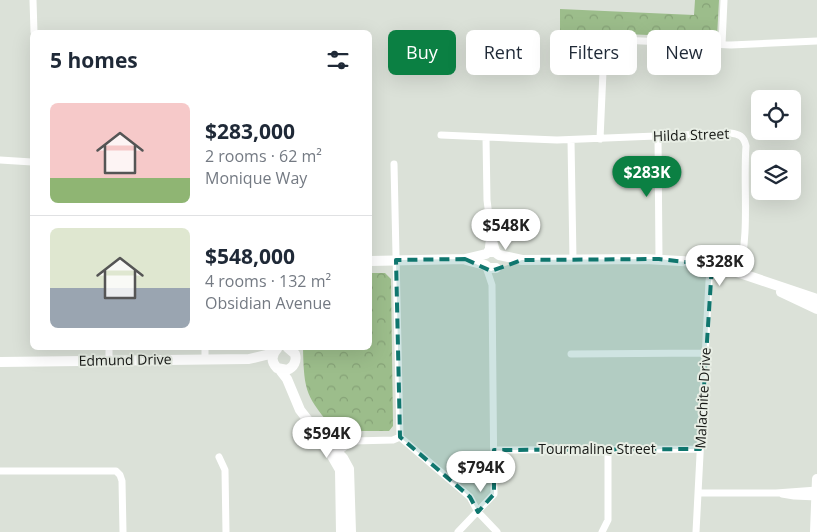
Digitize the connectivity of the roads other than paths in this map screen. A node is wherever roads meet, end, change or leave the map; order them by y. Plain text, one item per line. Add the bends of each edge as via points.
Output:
1 (33, 0) edge
2 (724, 0) edge
3 (34, 30) edge
4 (817, 41) edge
5 (722, 44) junction
6 (441, 135) dead end
7 (658, 136) junction
8 (486, 137) junction
9 (600, 138) junction
10 (571, 140) junction
11 (0, 160) edge
12 (30, 162) edge
13 (394, 164) dead end
14 (492, 254) junction
15 (465, 259) junction
16 (659, 259) junction
17 (372, 260) edge
18 (396, 260) junction
19 (522, 260) junction
20 (573, 260) junction
21 (712, 265) junction
22 (491, 267) junction
23 (739, 273) junction
24 (758, 280) junction
25 (817, 299) edge
26 (817, 309) edge
27 (108, 350) edge
28 (205, 350) edge
29 (275, 350) edge
30 (276, 350) edge
31 (292, 350) edge
32 (705, 353) junction
33 (571, 354) dead end
34 (249, 359) junction
35 (109, 360) junction
36 (205, 360) junction
37 (0, 362) edge
38 (293, 366) junction
39 (277, 368) junction
40 (292, 389) junction
41 (400, 437) junction
42 (608, 449) junction
43 (700, 449) junction
44 (494, 450) junction
45 (335, 454) junction
46 (219, 457) dead end
47 (0, 472) edge
48 (817, 479) edge
49 (698, 493) junction
50 (816, 494) edge
51 (478, 512) junction
52 (123, 532) edge
53 (226, 532) edge
54 (341, 532) edge
55 (351, 532) edge
56 (458, 532) edge
57 (497, 532) edge
58 (602, 532) edge
59 (696, 532) edge
60 (816, 532) edge

1 - 3 street
2 - 5 street
4 - 5 street
5 - 9 street via 609,42 604,49
6 - 8 street, Hilda Street
7 - 9 street, Hilda Street
7 - 16 street
7 - 23 street, Hilda Street via 730,133 743,137 746,146 745,214
8 - 10 street, Hilda Street
8 - 14 street via 486,191
9 - 10 street, Hilda Street
10 - 20 street
11 - 12 street
13 - 18 street
14 - 15 street
14 - 19 street
14 - 22 street via 500,262
14 - 22 street via 483,258
15 - 18 street
15 - 22 street
16 - 20 street
16 - 21 street
17 - 18 street
18 - 41 street
19 - 20 street
19 - 22 street
21 - 23 street
21 - 32 street, Malachite Drive
22 - 44 street
23 - 24 street
24 - 25 street
24 - 26 street
27 - 35 street
28 - 36 street
29 - 34 street
30 - 39 street via 272,356
31 - 38 street via 296,361
32 - 33 street
32 - 43 street, Malachite Drive
34 - 36 street, Edmund Drive
34 - 39 street
35 - 36 street, Edmund Drive
35 - 37 street, Edmund Drive
38 - 39 street via 287,370
38 - 40 street
39 - 40 street
40 - 45 street via 300,410
41 - 45 street via 393,440 356,440
41 - 51 street via 470,498
42 - 43 street, Tourmaline Street
42 - 44 street, Tourmaline Street
42 - 58 street via 608,520
43 - 49 street, Malachite Drive
44 - 51 street via 494,494
45 - 54 street via 341,472
45 - 55 street via 346,462 350,472
46 - 53 street via 225,470
47 - 52 street via 116,471 122,481
48 - 50 street
49 - 50 street
49 - 59 street, Malachite Drive
50 - 60 street
51 - 56 street
51 - 57 street

